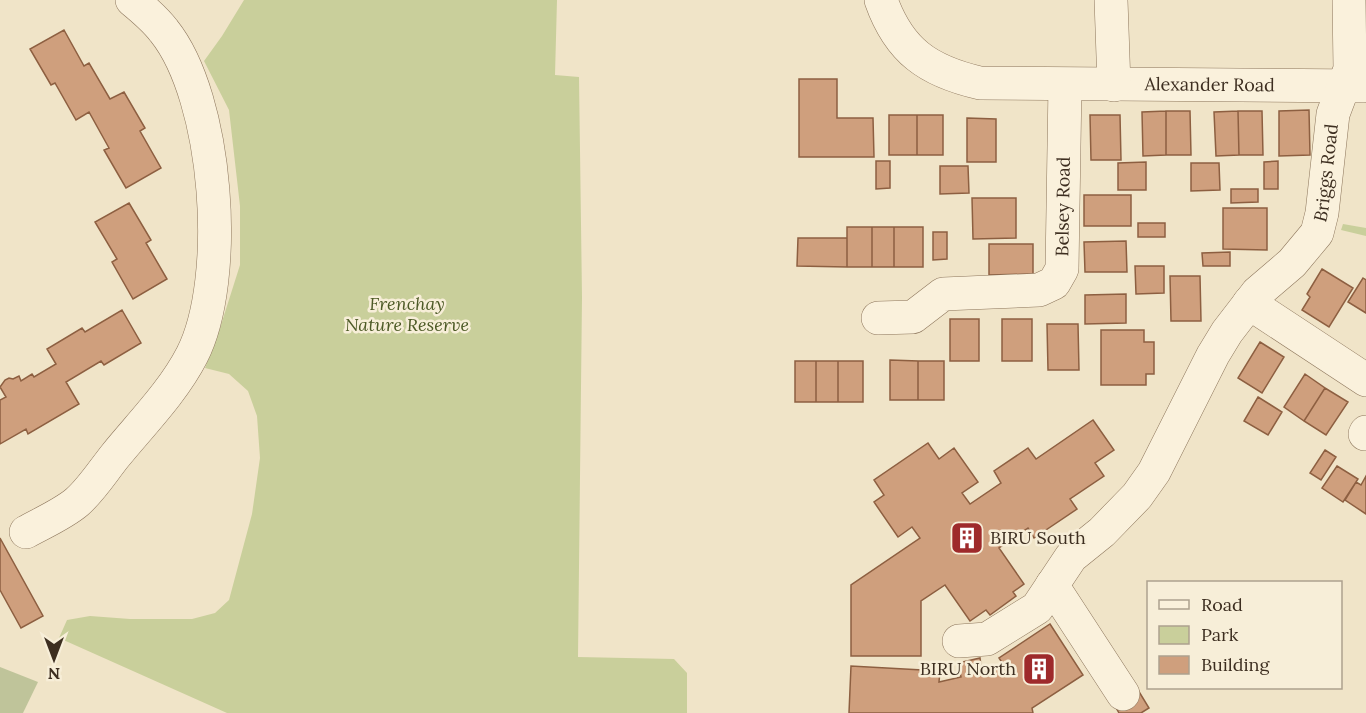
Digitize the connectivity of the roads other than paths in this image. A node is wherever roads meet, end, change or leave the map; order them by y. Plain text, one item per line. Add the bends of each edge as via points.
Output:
1 (132, 0) edge
2 (880, 0) edge
3 (1111, 0) edge
4 (1349, 0) edge
5 (1058, 85) junction
6 (1114, 85) junction
7 (1354, 86) edge
8 (1249, 303) junction
9 (878, 318) dead end
10 (1366, 380) edge
11 (26, 532) dead end
12 (1052, 585) junction
13 (959, 641) dead end
14 (1123, 694) dead end

1 - 11 street via 166,32 185,67 201,111 213,175 215,224 203,325 192,355 169,391 77,502
2 - 5 street, Alexander Road via 897,35 930,65 951,76 980,84
3 - 6 street
4 - 7 street, Briggs Road via 1350,69
5 - 6 street, Alexander Road
5 - 9 street, Belsey Road via 1062,269 1054,283 1040,290 944,294 913,317
6 - 7 street, Alexander Road
7 - 8 street, Briggs Road via 1333,114 1317,233
8 - 10 street
8 - 12 street, Briggs Road via 1213,355 1154,472 1102,532 1071,557
12 - 13 street, Briggs Road via 1037,608 987,639
12 - 14 street

